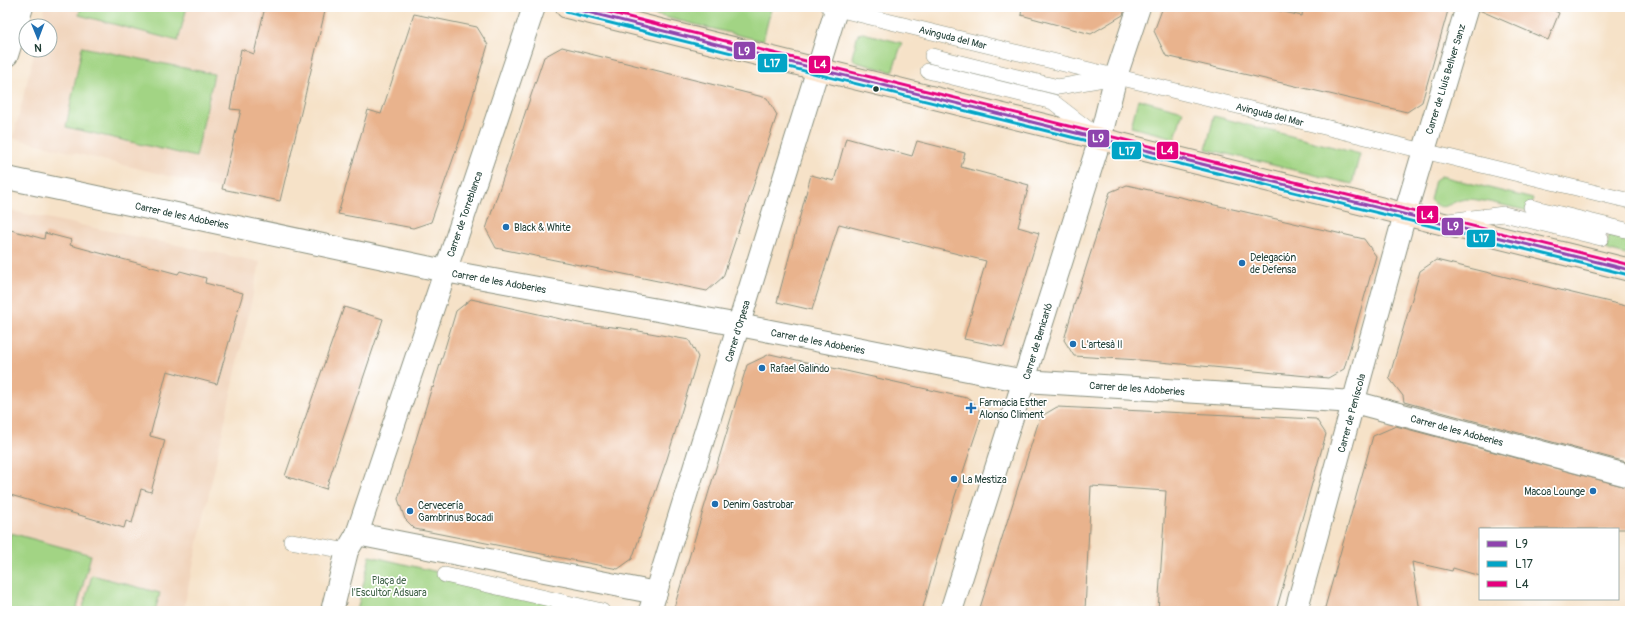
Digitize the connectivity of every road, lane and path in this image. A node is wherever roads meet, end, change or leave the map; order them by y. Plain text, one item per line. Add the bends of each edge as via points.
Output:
1 (22, 7) edge
2 (534, 7) edge
3 (567, 7) edge
4 (1139, 7) edge
5 (1467, 7) edge
6 (834, 8) edge
7 (7, 55) edge
8 (932, 56) dead end
9 (818, 69) junction
10 (928, 71) dead end
11 (1116, 76) junction
12 (1100, 139) junction
13 (1424, 151) junction
14 (7, 178) edge
15 (1630, 201) edge
16 (1531, 207) dead end
17 (1405, 214) junction
18 (1437, 222) junction
19 (1630, 230) edge
20 (1601, 238) dead end
21 (1630, 270) edge
22 (445, 271) junction
23 (739, 325) junction
24 (1024, 381) junction
25 (1354, 402) junction
26 (1630, 476) edge
27 (291, 541) dead end
28 (352, 543) junction
29 (445, 575) dead end
30 (653, 602) edge
31 (332, 611) edge
32 (602, 611) edge
33 (951, 611) edge
34 (1296, 611) edge

1 - 7 street
2 - 22 street, Carrer de Torreblanca
3 - 9 street
4 - 11 street
5 - 13 street, Carrer de Lluís Bellver Sanz
6 - 9 street, Avinguda del Mar
6 - 11 lane, Avinguda del Mar
8 - 11 lane via 1058,87
9 - 12 street
9 - 23 street, Carrer d'Orpesa
10 - 12 lane via 1053,102
11 - 12 street
11 - 13 lane, Avinguda del Mar
12 - 17 street
12 - 24 street, Carrer de Benicarló
13 - 15 lane, Avinguda del Mar
13 - 17 street
14 - 22 street, Carrer de les Adoberies
16 - 19 lane
17 - 18 street
17 - 25 street, Carrer de Peníscola
18 - 20 lane via 1504,214
18 - 21 street
22 - 23 street, Carrer de les Adoberies
22 - 28 street, Carrer de Torreblanca
23 - 24 street, Carrer de les Adoberies
23 - 30 street, Carrer d'Orpesa
24 - 25 street, Carrer de les Adoberies
24 - 33 street, Carrer de Benicarló
25 - 26 street, Carrer de les Adoberies
25 - 34 street, Carrer de Peníscola
27 - 28 lane
28 - 30 street
28 - 31 street
29 - 32 lane

